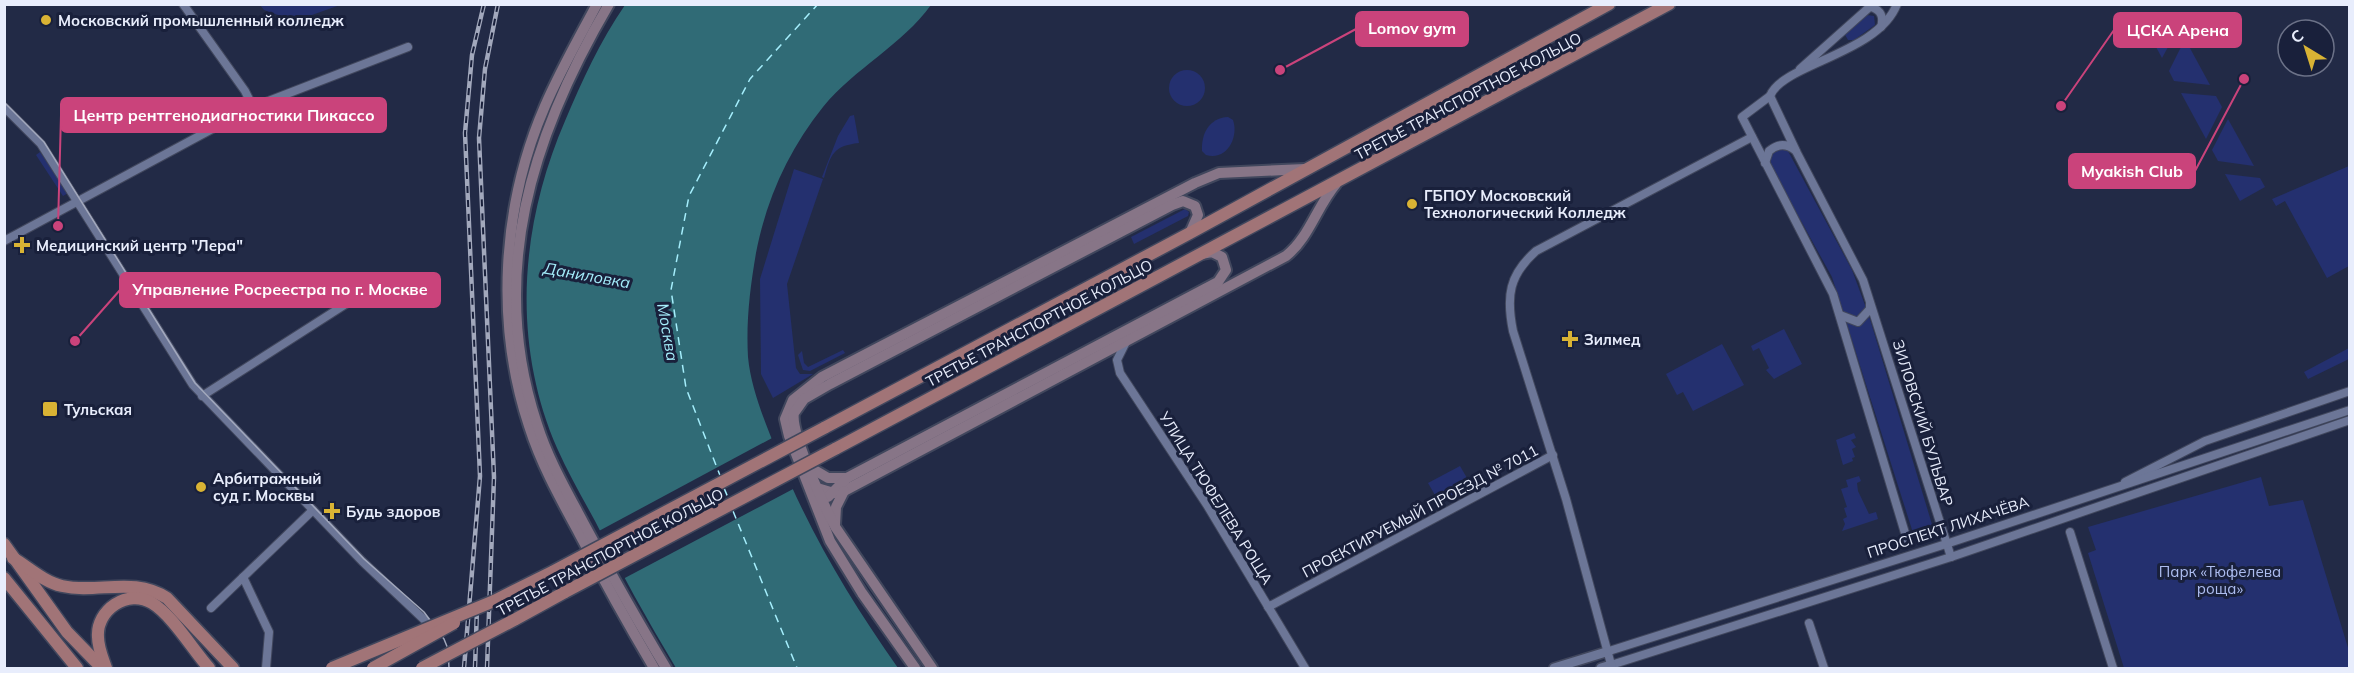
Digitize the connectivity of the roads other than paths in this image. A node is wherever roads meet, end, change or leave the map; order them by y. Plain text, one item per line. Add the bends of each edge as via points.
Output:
1 (183, 4) edge
2 (597, 4) edge
3 (609, 4) edge
4 (1609, 4) edge
5 (1669, 4) edge
6 (1897, 4) edge
7 (1872, 6) edge
8 (1881, 27) junction
9 (1840, 34) junction
10 (408, 47) dead end
11 (1847, 49) junction
12 (1788, 79) junction
13 (1771, 93) junction
14 (4, 107) edge
15 (253, 107) junction
16 (1752, 137) junction
17 (1796, 151) junction
18 (1765, 164) junction
19 (1306, 169) junction
20 (1336, 184) junction
21 (78, 200) junction
22 (1190, 233) junction
23 (4, 241) edge
24 (1201, 254) junction
25 (1869, 297) junction
26 (349, 302) dead end
27 (1840, 315) junction
28 (1127, 341) junction
29 (2349, 391) edge
30 (202, 396) junction
31 (2349, 410) edge
32 (2349, 420) edge
33 (1553, 455) junction
34 (810, 467) junction
35 (847, 478) junction
36 (806, 481) junction
37 (2123, 482) dead end
38 (818, 489) junction
39 (844, 491) junction
40 (830, 493) junction
41 (824, 506) junction
42 (313, 510) junction
43 (821, 523) junction
44 (836, 528) junction
45 (2070, 532) dead end
46 (1908, 543) dead end
47 (4, 544) edge
48 (1946, 544) junction
49 (1951, 557) junction
50 (13, 558) junction
51 (243, 577) junction
52 (4, 578) edge
53 (617, 596) junction
54 (494, 601) junction
55 (1268, 607) junction
56 (211, 608) dead end
57 (514, 620) junction
58 (1809, 623) dead end
59 (432, 627) dead end
60 (1606, 652) junction
61 (1611, 667) edge
62 (77, 669) edge
63 (104, 669) edge
64 (209, 669) edge
65 (233, 669) edge
66 (266, 669) edge
67 (332, 669) edge
68 (373, 669) edge
69 (422, 669) edge
70 (441, 669) edge
71 (654, 669) edge
72 (666, 669) edge
73 (915, 669) edge
74 (932, 669) edge
75 (1305, 669) edge
76 (1554, 669) edge
77 (1600, 669) edge
78 (1824, 669) edge
79 (2113, 669) edge

1 - 15 street
2 - 53 main road via 544,107 525,164 511,230 507,292 515,377 529,426 547,473
3 - 53 main road via 554,109 534,170 521,231 516,297 519,349 536,423
4 - 19 main road, ТРЕТЬЕ ТРАНСПОРТНОЕ КОЛЬЦО
5 - 20 main road, ТРЕТЬЕ ТРАНСПОРТНОЕ КОЛЬЦО
6 - 8 street
7 - 8 street via 1881,14
7 - 9 street
8 - 11 street
9 - 11 street via 1840,43
9 - 12 street
10 - 15 street
11 - 12 street
12 - 13 street
13 - 16 street via 1742,117
13 - 17 street, ЗИЛОВСКИЙ БУЛЬВАР
14 - 21 street via 41,144
15 - 21 street
16 - 18 street
16 - 33 street via 1552,241 1521,264 1509,296 1510,317
17 - 18 street via 1778,145 1769,151
17 - 25 street, ЗИЛОВСКИЙ БУЛЬВАР
18 - 27 street via 1821,267
19 - 22 main road, ТРЕТЬЕ ТРАНСПОРТНОЕ КОЛЬЦО
19 - 36 main road via 1212,175 822,377 793,400 786,419
20 - 24 main road, ТРЕТЬЕ ТРАНСПОРТНОЕ КОЛЬЦО
20 - 28 main road via 1322,200 1298,244 1286,256
21 - 23 street
21 - 30 street
22 - 34 main road via 1198,215 1195,206 1183,201 1172,205 804,399 793,419
22 - 54 main road, ТРЕТЬЕ ТРАНСПОРТНОЕ КОЛЬЦО, bridge
24 - 35 main road via 1212,252 1222,257 1226,270 1218,282
24 - 57 main road, ТРЕТЬЕ ТРАНСПОРТНОЕ КОЛЬЦО, bridge
25 - 27 street via 1870,309 1858,322
25 - 48 street, ЗИЛОВСКИЙ БУЛЬВАР
26 - 30 street
27 - 46 street
28 - 39 main road
28 - 55 street, УЛИЦА ТЮФЕЛЕВА РОЩА via 1117,360 1120,373
29 - 37 street via 2205,441
30 - 42 street
31 - 48 street, ПРОСПЕКТ ЛИХАЧЁВА
32 - 49 street, ПРОСПЕКТ ЛИХАЧЁВА
33 - 55 street, ПРОЕКТИРУЕМЫЙ ПРОЕЗД № 7011
33 - 60 street
34 - 35 main road via 828,478
34 - 38 main road
35 - 40 main road
36 - 38 main road
36 - 43 main road
38 - 40 main road
38 - 41 main road
39 - 40 main road
39 - 44 main road via 836,507
40 - 41 main road
41 - 43 main road
41 - 44 main road
42 - 51 street
42 - 59 street
43 - 73 main road via 862,593
44 - 74 main road
45 - 79 street
47 - 50 main road
48 - 49 street, ЗИЛОВСКИЙ БУЛЬВАР
48 - 60 street, ПРОСПЕКТ ЛИХАЧЁВА
49 - 61 street, ПРОСПЕКТ ЛИХАЧЁВА
50 - 63 main road via 68,632
50 - 65 main road via 63,586 153,590 167,598
51 - 56 street
51 - 66 street via 269,632
52 - 62 main road
53 - 71 main road
53 - 72 main road
54 - 67 main road, bridge
54 - 68 main road, ТРЕТЬЕ ТРАНСПОРТНОЕ КОЛЬЦО, bridge
55 - 75 street, УЛИЦА ТЮФЕЛЕВА РОЩА
57 - 69 main road, ТРЕТЬЕ ТРАНСПОРТНОЕ КОЛЬЦО, bridge
57 - 70 main road, bridge
58 - 78 street
60 - 61 street
60 - 76 street, ПРОСПЕКТ ЛИХАЧЁВА
61 - 77 street, ПРОСПЕКТ ЛИХАЧЁВА
63 - 64 main road via 99,625 110,608 123,600 141,598 157,606

